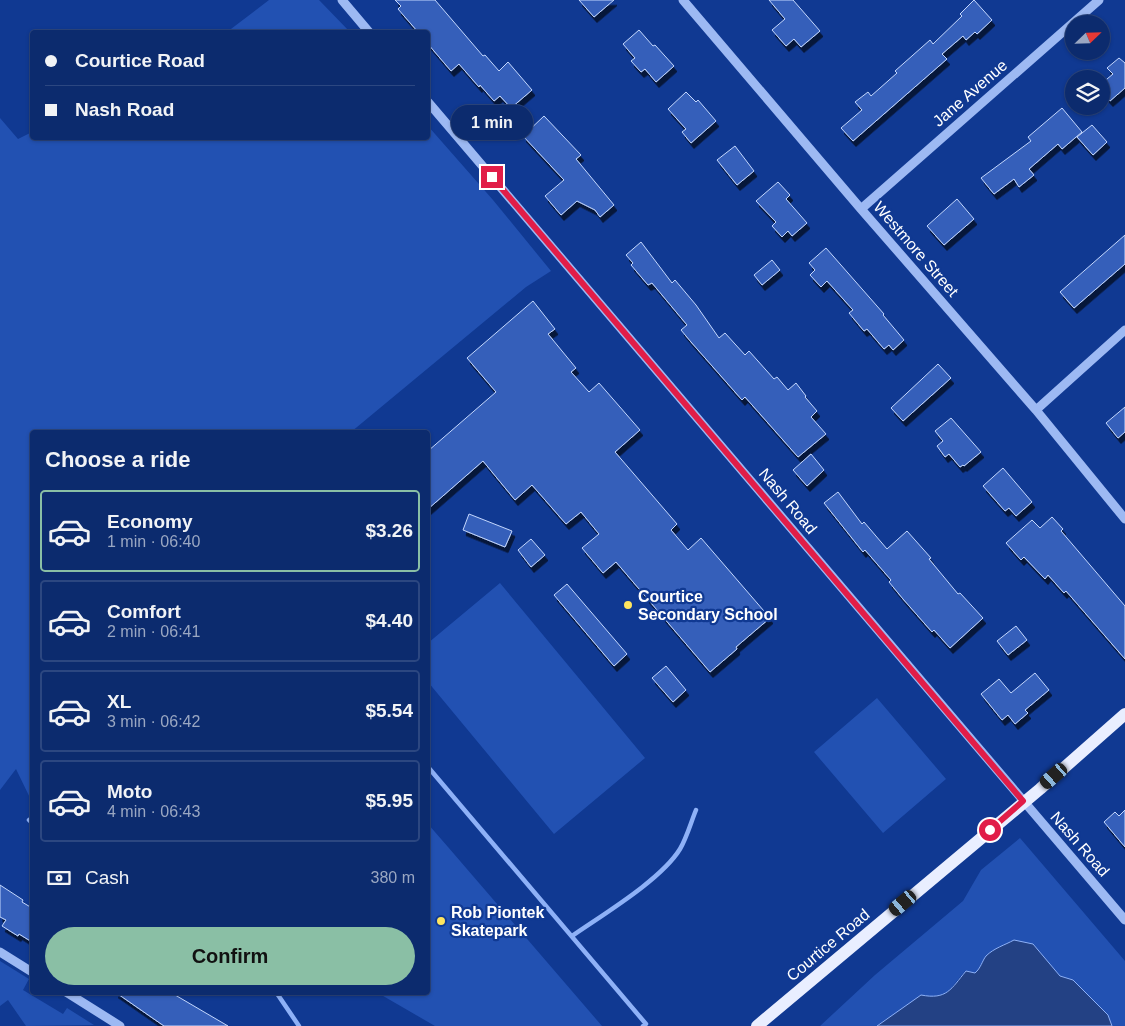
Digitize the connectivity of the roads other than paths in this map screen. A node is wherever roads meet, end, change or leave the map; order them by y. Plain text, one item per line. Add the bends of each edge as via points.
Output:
1 (342, 0) edge
2 (683, 0) edge
3 (1099, 0) edge
4 (367, 30) edge
5 (430, 104) edge
6 (861, 210) junction
7 (1125, 330) edge
8 (1036, 410) junction
9 (1125, 518) edge
10 (1125, 714) edge
11 (1023, 801) junction
12 (1125, 920) edge
13 (0, 952) edge
14 (30, 971) edge
15 (71, 995) edge
16 (120, 1026) edge
17 (757, 1026) edge

1 - 4 street
2 - 6 street, Westmore Street
3 - 6 street, Jane Avenue
5 - 11 street, Nash Road
6 - 8 street, Westmore Street
7 - 8 street
8 - 9 street, Westmore Street
10 - 11 main road, Courtice Road
11 - 12 street, Nash Road
11 - 17 main road, Courtice Road
13 - 14 street
15 - 16 street

